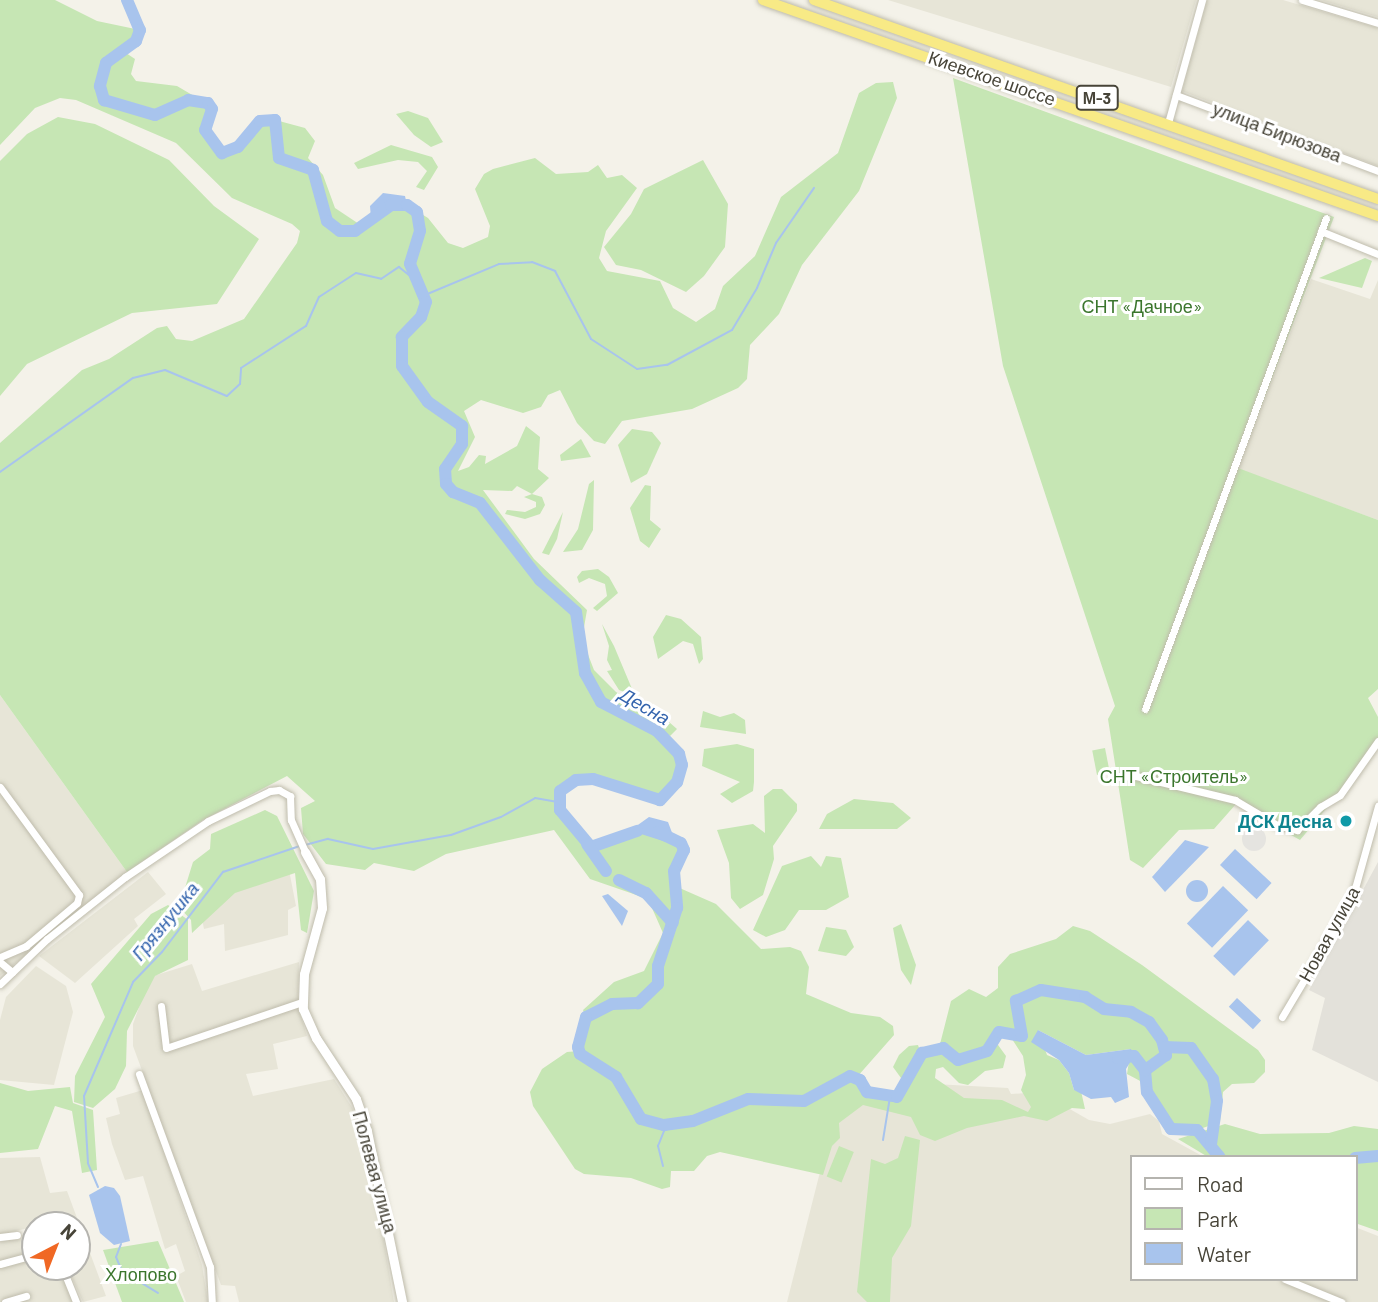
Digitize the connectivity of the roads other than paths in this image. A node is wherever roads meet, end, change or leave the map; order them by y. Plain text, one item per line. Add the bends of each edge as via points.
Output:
1 (763, 0) edge
2 (814, 0) edge
3 (1202, 0) edge
4 (1302, 0) edge
5 (1378, 23) edge
6 (1176, 94) junction
7 (1168, 123) junction
8 (1378, 171) edge
9 (1378, 199) edge
10 (1378, 216) edge
11 (1326, 218) dead end
12 (1321, 231) junction
13 (1378, 254) edge
14 (1145, 709) dead end
15 (1378, 741) edge
16 (1118, 777) dead end
17 (0, 787) edge
18 (1378, 806) edge
19 (305, 852) joint
20 (0, 960) edge
21 (12, 972) junction
22 (0, 984) edge
23 (302, 1002) junction
24 (161, 1006) dead end
25 (1282, 1017) dead end
26 (139, 1074) dead end
27 (17, 1235) dead end
28 (0, 1237) edge
29 (21, 1258) edge
30 (0, 1264) edge
31 (68, 1281) edge
32 (1290, 1281) edge
33 (26, 1296) dead end
34 (5, 1302) edge
35 (76, 1302) edge
36 (212, 1302) edge
37 (402, 1302) edge
38 (1341, 1302) edge

1 - 10 highway, Киевское шоссе / М-3
2 - 7 highway, Киевское шоссе / М-3
3 - 6 street
4 - 5 street
6 - 7 street
6 - 8 street, улица Бирюзова
7 - 9 highway, Киевское шоссе / М-3
11 - 12 street
12 - 13 street
12 - 14 street
15 - 16 street via 1340,795 1297,830 1277,825 1235,800 1136,776
17 - 20 street via 79,895 77,903 26,946
18 - 25 street, Новая улица via 1352,899
19 - 21 street via 295,836 290,796 270,791 208,821 125,877
19 - 23 street, Полевая улица via 320,880 322,908 304,974
20 - 21 street
21 - 22 street
23 - 24 street via 166,1048
23 - 37 street, Полевая улица via 316,1038 356,1099 367,1131
26 - 36 street via 210,1267
27 - 28 street
29 - 30 street
31 - 35 street
32 - 38 street
33 - 34 street

